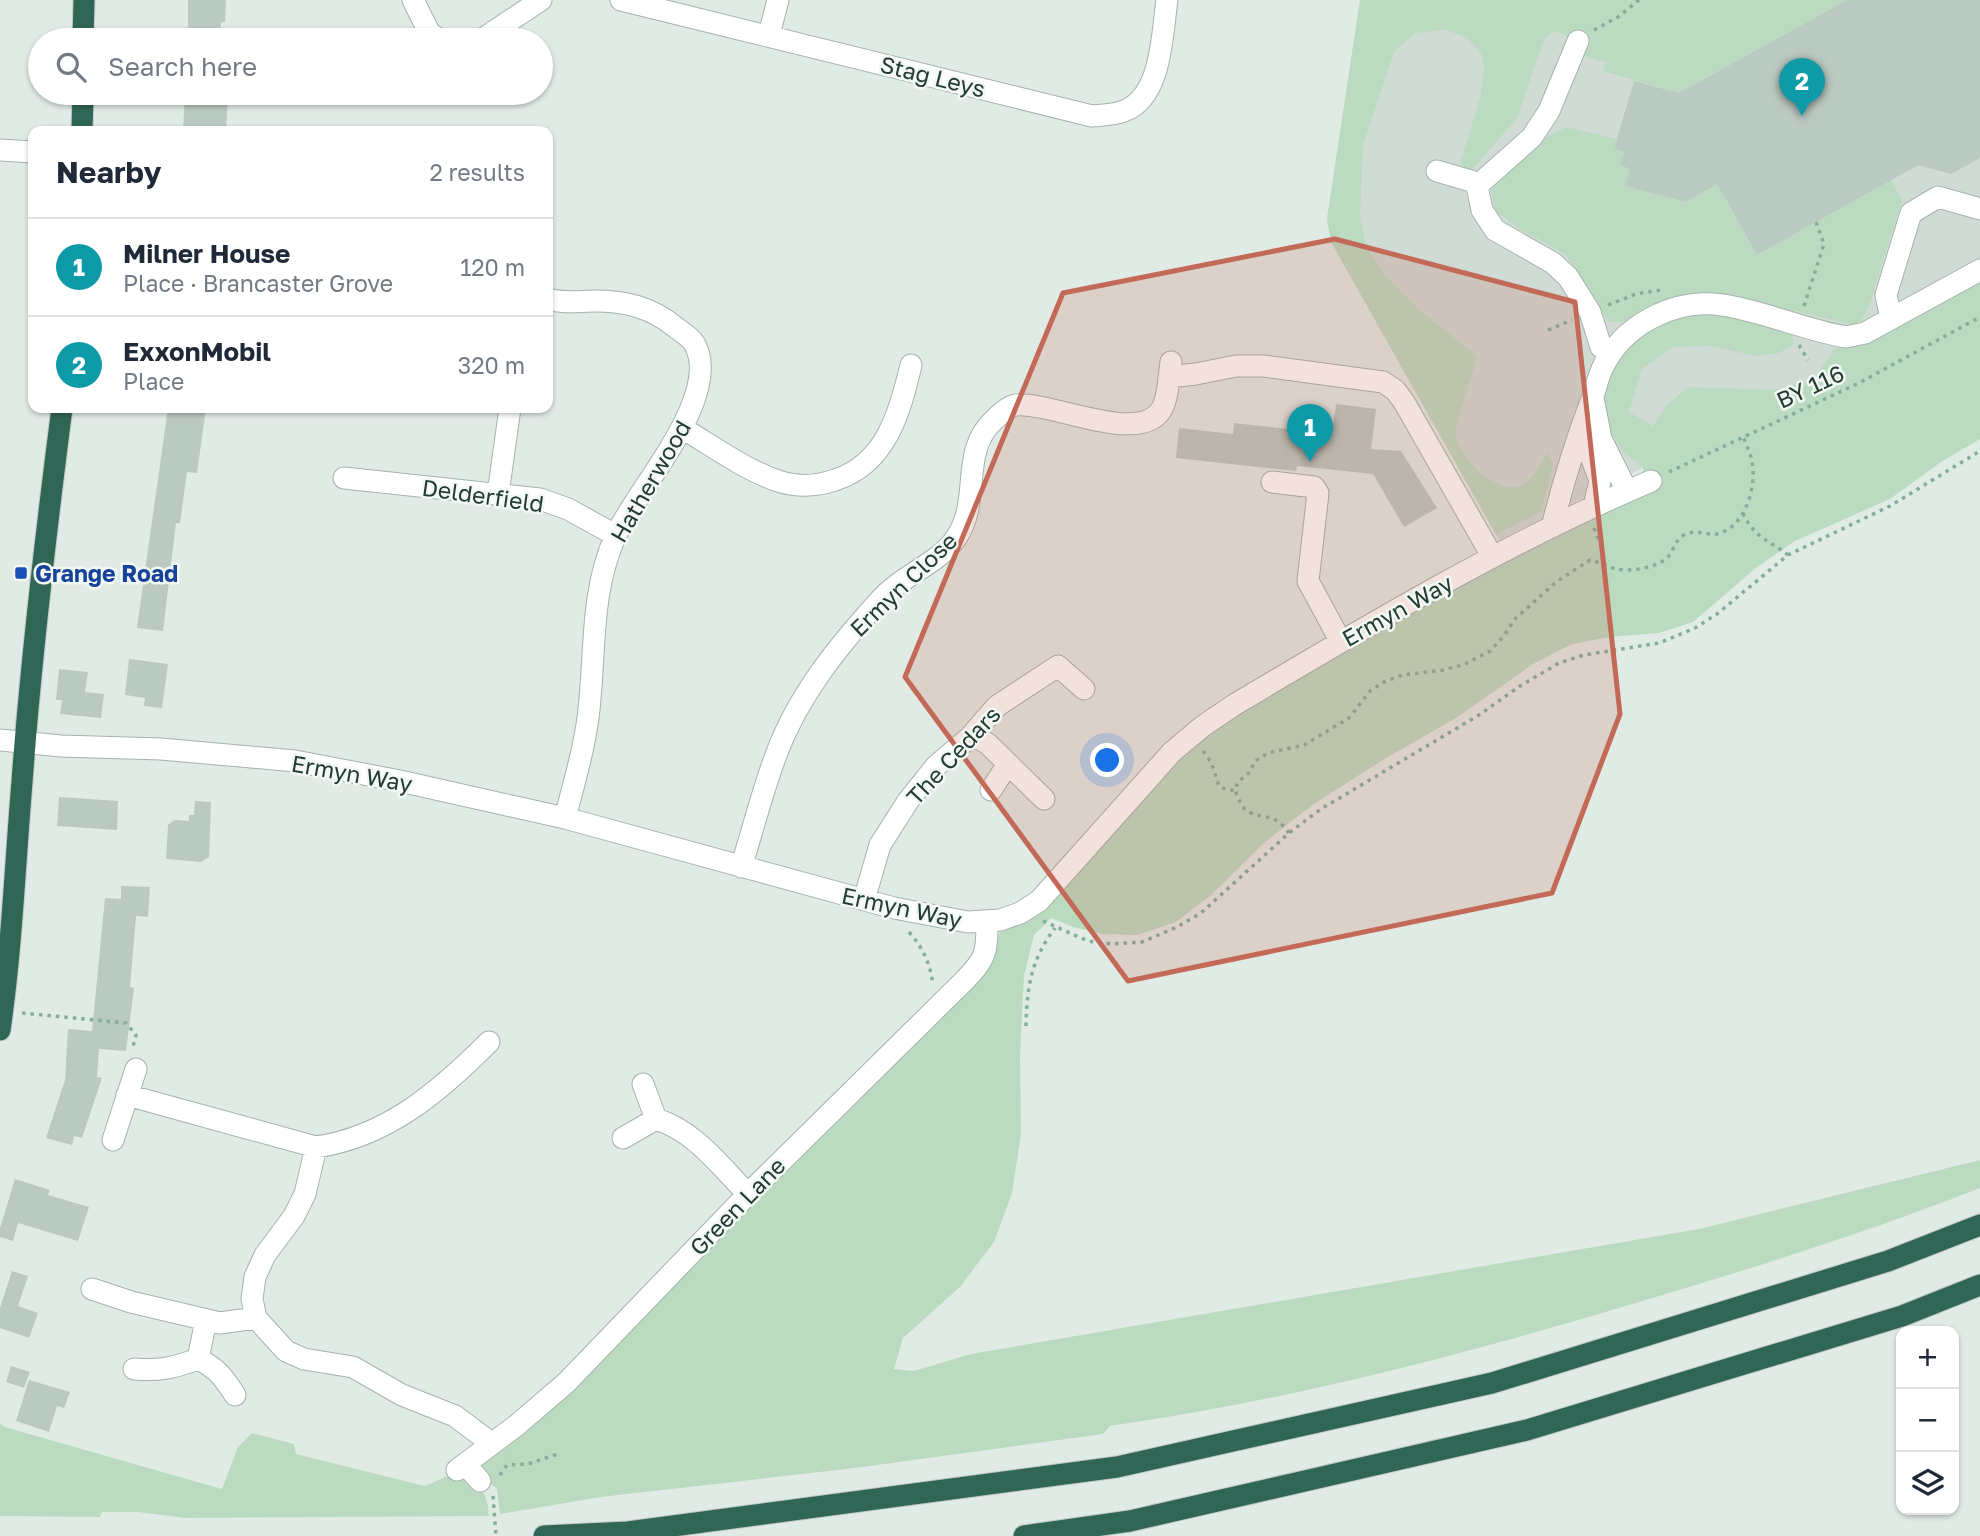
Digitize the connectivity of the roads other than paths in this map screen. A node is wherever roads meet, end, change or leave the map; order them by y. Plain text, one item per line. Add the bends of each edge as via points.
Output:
1 (83, 0) edge
2 (412, 0) edge
3 (541, 0) edge
4 (621, 0) edge
5 (778, 0) edge
6 (1167, 0) edge
7 (83, 28) edge
8 (427, 28) edge
9 (499, 28) edge
10 (769, 35) junction
11 (1578, 41) road end
12 (83, 105) edge
13 (82, 126) edge
14 (0, 150) edge
15 (28, 152) edge
16 (1437, 171) dead end
17 (1477, 186) junction
18 (1980, 209) edge
19 (1980, 270) edge
20 (553, 300) edge
21 (1891, 319) junction
22 (1610, 354) junction
23 (911, 365) dead end
24 (1593, 398) junction
25 (61, 413) edge
26 (509, 413) edge
27 (1583, 424) junction
28 (682, 428) junction
29 (344, 478) dead end
30 (1651, 481) road end
31 (1272, 482) dead end
32 (1627, 491) junction
33 (498, 494) junction
34 (1589, 508) junction
35 (1552, 527) junction
36 (615, 536) junction
37 (1492, 556) junction
38 (1340, 642) junction
39 (1084, 689) dead end
40 (970, 737) junction
41 (0, 740) edge
42 (26, 741) junction
43 (1008, 764) junction
44 (991, 790) dead end
45 (1044, 799) dead end
46 (565, 818) junction
47 (741, 867) junction
48 (864, 900) junction
49 (987, 922) junction
50 (3, 996) edge
51 (0, 1030) edge
52 (489, 1042) dead end
53 (136, 1069) road end
54 (643, 1084) dead end
55 (127, 1095) junction
56 (656, 1119) junction
57 (623, 1138) dead end
58 (113, 1140) dead end
59 (316, 1147) junction
60 (748, 1194) junction
61 (1980, 1225) edge
62 (1980, 1285) edge
63 (92, 1289) dead end
64 (256, 1318) junction
65 (206, 1320) junction
66 (198, 1359) junction
67 (134, 1369) dead end
68 (235, 1395) dead end
69 (491, 1443) junction
70 (490, 1486) road end
71 (544, 1536) edge
72 (1024, 1536) edge

1 - 7 highway
2 - 8 street
3 - 9 street
4 - 10 street, Stag Leys
5 - 10 street
6 - 10 street, Stag Leys via 1156,74 1147,92 1125,111 1091,116
11 - 17 street via 1549,111 1532,137
12 - 13 highway
14 - 15 street
16 - 17 street
17 - 22 street via 1482,210 1496,230 1553,263 1568,277 1590,312 1601,346
18 - 21 street via 1938,197 1911,213 1886,295
19 - 21 street
20 - 28 street, Hatherwood via 638,306 660,315 694,342 700,380
21 - 22 street via 1865,334 1846,337 1720,304 1696,304 1650,318
22 - 24 street
23 - 28 street via 902,402 882,445 867,463 820,485 783,482 761,473
24 - 27 street
24 - 32 street via 1601,439
25 - 42 highway via 40,575
26 - 33 street
27 - 34 street via 1600,481
27 - 35 street
28 - 36 street, Hatherwood
29 - 33 street, Delderfield
30 - 32 street, Ermyn Way
31 - 38 street via 1314,487 1318,493 1308,581
32 - 34 street, Ermyn Way
33 - 36 street, Delderfield via 540,499 568,509
34 - 35 street, Ermyn Way
35 - 37 street, Ermyn Way
36 - 46 street, Hatherwood via 596,603 586,737
37 - 38 street, Ermyn Way
37 - 47 street, Ermyn Close via 1404,402 1382,382 1264,366 1196,374 1170,370 1164,406 1143,424 1013,405 993,420 978,441 967,520 955,539 885,594 806,694 776,755
38 - 49 street, Ermyn Way via 1188,738 1039,901 1020,913
39 - 40 street, The Cedars via 1058,667 997,706
40 - 43 street via 988,744
40 - 48 street, The Cedars via 936,766 895,820 880,845
41 - 42 street
42 - 46 street, Ermyn Way via 295,761
42 - 50 highway
43 - 44 street
43 - 45 street
46 - 47 street, Ermyn Way
47 - 48 street, Ermyn Way
48 - 49 street, Ermyn Way
49 - 60 street, Green Lane via 987,951 979,965
50 - 51 highway
52 - 59 street via 460,1071 395,1120 341,1144
53 - 55 street
54 - 56 street
55 - 58 street
55 - 59 street
56 - 57 street
56 - 60 street via 688,1133
59 - 64 street via 305,1194 255,1277 252,1299
60 - 69 street, Green Lane via 566,1383
61 - 71 highway via 1888,1261 1492,1383 1117,1467 628,1531
62 - 72 highway via 1902,1316 1527,1430 1130,1521
63 - 65 street
64 - 65 street via 220,1323
64 - 69 street via 286,1351 304,1359 353,1367 402,1395 455,1416
65 - 66 street
66 - 67 street via 159,1371
66 - 68 street via 213,1366
69 - 70 street, Green Lane via 461,1468

